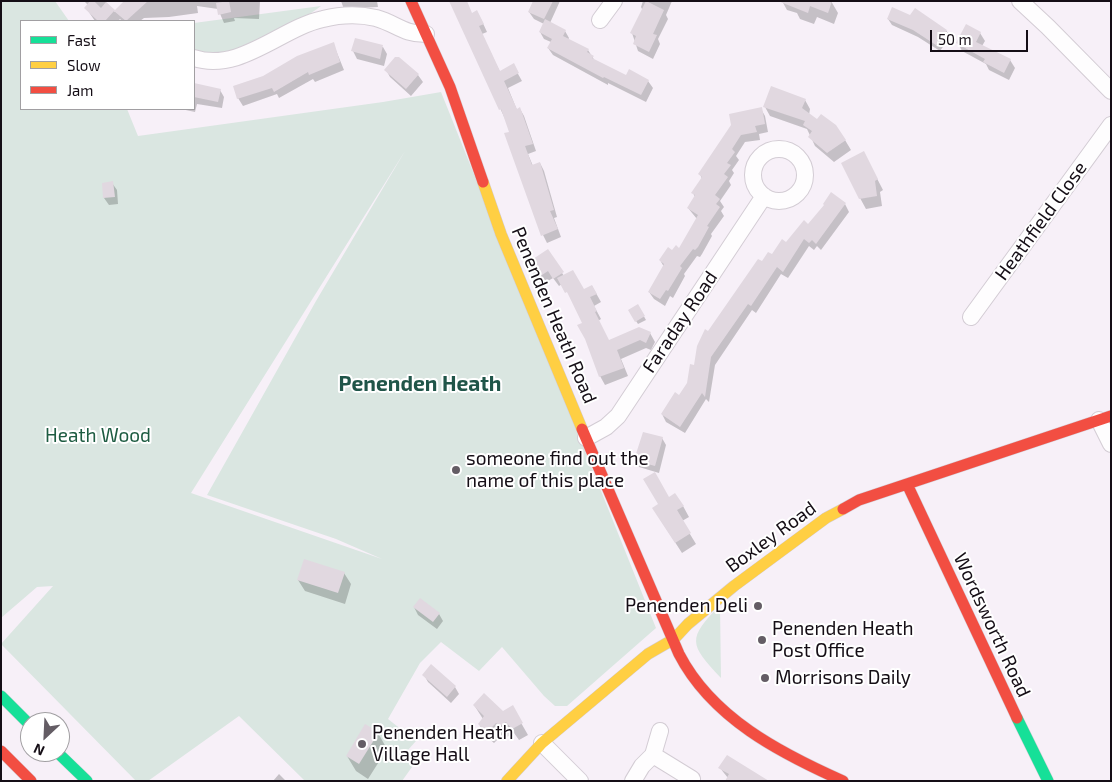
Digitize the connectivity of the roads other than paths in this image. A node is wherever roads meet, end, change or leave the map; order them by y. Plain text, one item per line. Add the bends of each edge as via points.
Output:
1 (411, 1) edge
2 (614, 1) edge
3 (1020, 1) edge
4 (600, 20) dead end
5 (426, 34) junction
6 (195, 58) edge
7 (1111, 91) edge
8 (1111, 125) edge
9 (764, 196) dead end
10 (971, 317) dead end
11 (1105, 418) edge
12 (586, 438) junction
13 (1111, 444) edge
14 (908, 484) junction
15 (674, 639) junction
16 (1, 696) edge
17 (20, 715) edge
18 (660, 731) dead end
19 (542, 743) junction
20 (1, 751) edge
21 (653, 755) junction
22 (67, 762) edge
23 (692, 779) dead end
24 (31, 781) edge
25 (87, 781) edge
26 (507, 781) edge
27 (580, 781) edge
28 (632, 781) edge
29 (843, 781) edge
30 (1048, 781) edge

1 - 5 main road, Penenden Heath Road
2 - 4 street
3 - 7 street
5 - 6 street via 407,32 376,18 346,15 322,19 242,55 212,60
5 - 12 main road, Penenden Heath Road via 450,87 500,234
8 - 10 street, Heathfield Close
9 - 12 street, Faraday Road via 618,416
11 - 13 street
11 - 14 main road, Boxley Road
12 - 15 main road, Penenden Heath Road
14 - 15 main road, Boxley Road via 859,500 826,518 734,586
14 - 30 main road, Wordsworth Road
15 - 19 main road, Boxley Road via 648,654
15 - 29 main road, Penenden Heath Road via 685,665 734,721 785,756
16 - 17 main road
18 - 21 street
19 - 26 main road, Boxley Road
19 - 27 street
20 - 24 main road
21 - 23 street
21 - 28 street
22 - 25 main road

